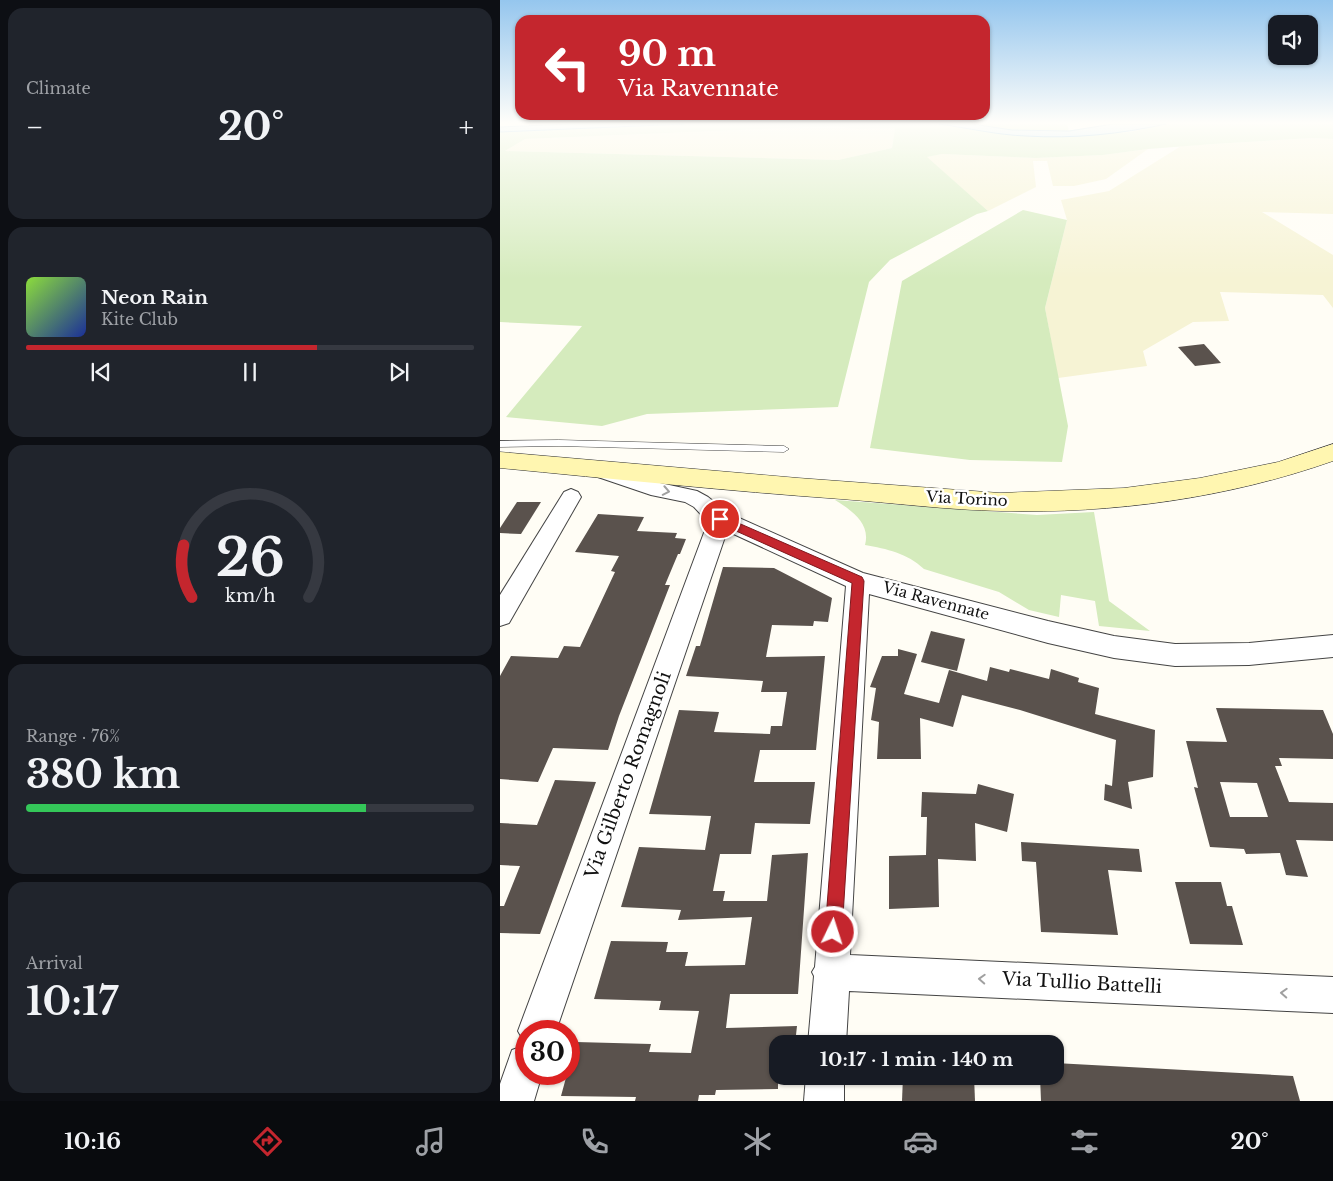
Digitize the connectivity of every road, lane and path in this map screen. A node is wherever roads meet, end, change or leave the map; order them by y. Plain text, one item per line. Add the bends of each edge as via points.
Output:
1 (500, 444) edge
2 (784, 448) dead end
3 (1333, 452) edge
4 (500, 460) edge
5 (596, 469) junction
6 (571, 497) dead end
7 (720, 519) junction
8 (858, 581) junction
9 (500, 616) edge
10 (1333, 646) edge
11 (830, 972) junction
12 (1333, 995) edge
13 (541, 1020) edge
14 (827, 1035) edge
15 (519, 1085) edge
16 (825, 1085) edge
17 (514, 1101) edge
18 (824, 1101) edge

1 - 2 lane
3 - 5 main road, Via Torino via 1281,470 1200,487 1063,501 1000,502
4 - 5 main road, Via Ravennate
5 -> 7 street, Via Ravennate via 658,490 690,496
6 - 9 street
7 - 8 street, Via Ravennate
7 - 13 street, Via Gilberto Romagnoli
8 - 10 street, Via Ravennate via 1114,647 1175,655 1248,654
8 - 11 street
12 -> 11 street, Via Tullio Battelli
11 - 14 street
15 - 17 street
16 - 18 street

